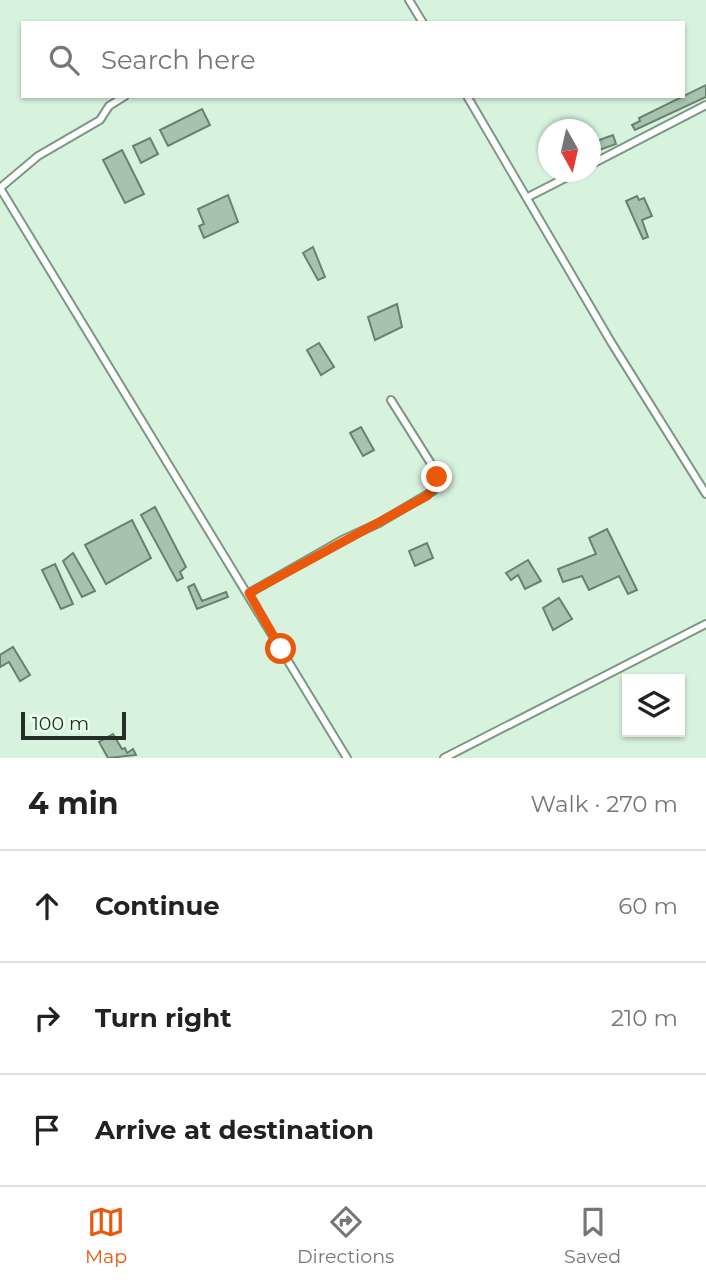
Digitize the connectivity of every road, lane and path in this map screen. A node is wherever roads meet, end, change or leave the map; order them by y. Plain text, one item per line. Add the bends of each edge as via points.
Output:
1 (410, 0) edge
2 (422, 21) edge
3 (122, 98) edge
4 (468, 98) edge
5 (706, 105) edge
6 (601, 158) edge
7 (557, 182) edge
8 (0, 188) edge
9 (528, 197) junction
10 (391, 400) dead end
11 (706, 494) edge
12 (249, 593) junction
13 (706, 624) edge
14 (347, 758) edge
15 (444, 758) edge

1 - 2 street
3 - 8 street via 100,120 38,156
4 - 9 street
5 - 6 street
7 - 9 street
8 - 12 street
9 - 11 street
10 - 12 street via 435,470 433,491
12 - 14 street
13 - 15 street

